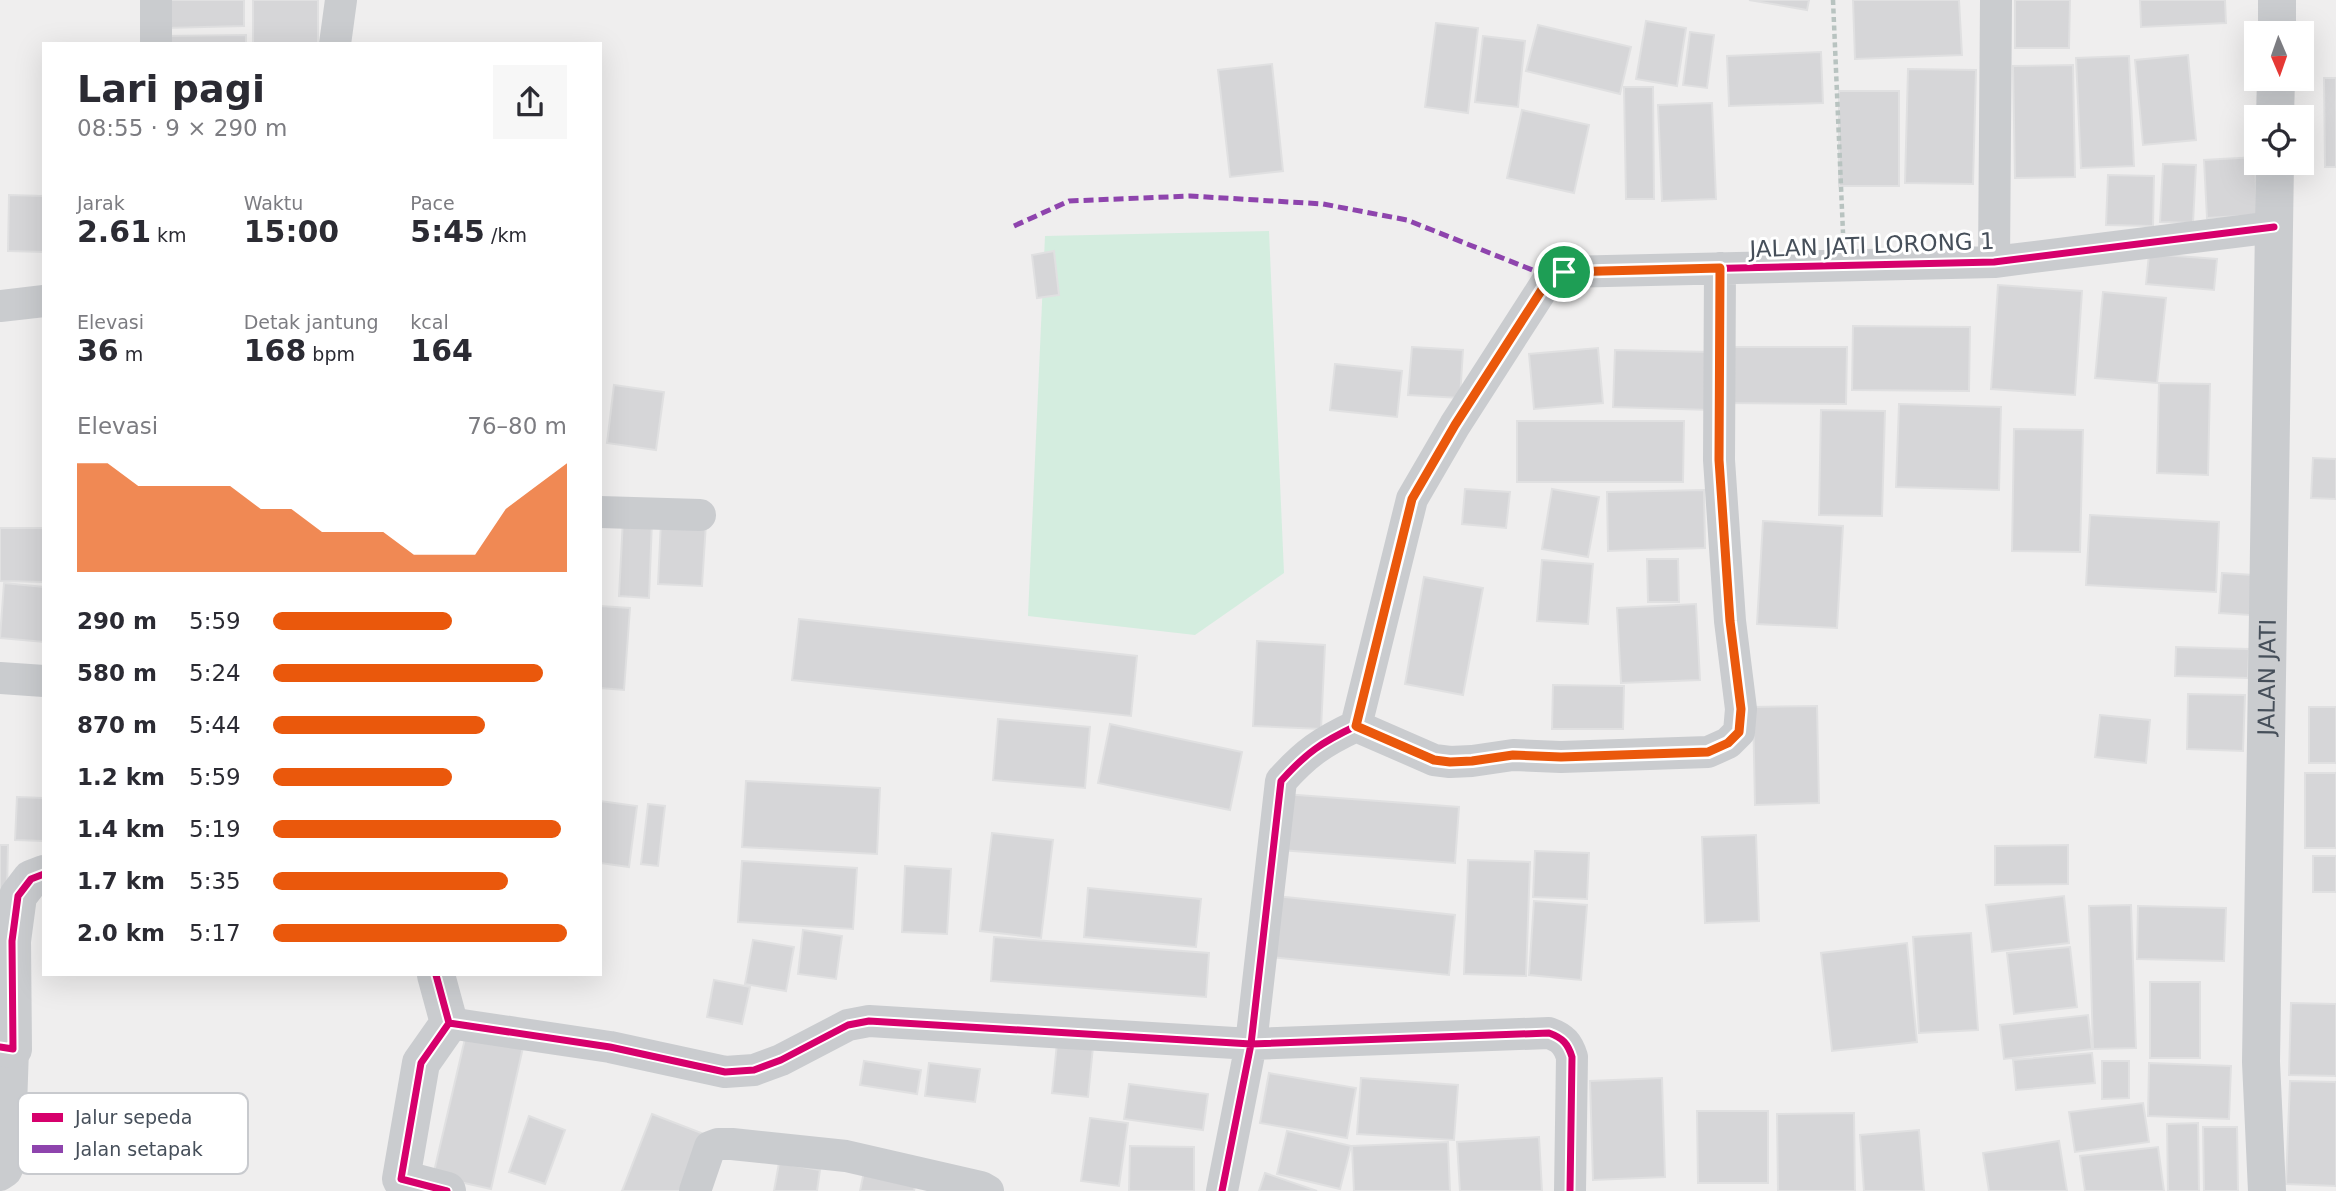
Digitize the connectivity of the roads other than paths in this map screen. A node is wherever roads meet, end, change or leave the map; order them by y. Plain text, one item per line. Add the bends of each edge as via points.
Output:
1 (156, 0) edge
2 (341, 0) edge
3 (1996, 0) edge
4 (2277, 0) edge
5 (2277, 21) edge
6 (156, 42) edge
7 (335, 42) edge
8 (2275, 175) edge
9 (2274, 227) junction
10 (1994, 262) junction
11 (1720, 268) junction
12 (42, 301) edge
13 (0, 306) edge
14 (602, 512) edge
15 (701, 515) dead end
16 (0, 678) edge
17 (42, 681) edge
18 (1356, 726) junction
19 (42, 875) edge
20 (436, 976) edge
21 (449, 1023) junction
22 (1251, 1044) junction
23 (7, 1048) edge
24 (0, 1175) edge
25 (400, 1185) edge
26 (447, 1191) edge
27 (695, 1191) edge
28 (988, 1191) edge
29 (1222, 1191) edge
30 (1570, 1191) edge
31 (2267, 1191) edge

1 - 6 street
2 - 7 street
3 - 10 street, JALAN JATI LORONG 1
4 - 5 street
8 - 9 street, JALAN JATI
9 - 10 street, JALAN JATI LORONG 1
9 - 31 street, JALAN JATI via 2261,1062
10 - 11 street, JALAN JATI LORONG 1
11 - 18 street, JALAN JATI LORONG 1 via 1564,272 1550,277 1412,499
11 - 18 street via 1719,460 1741,709 1739,732 1708,752 1513,755 1450,762 1434,760
12 - 13 street
14 - 15 street
16 - 17 street
18 - 22 street via 1323,741 1281,781
19 - 23 street via 31,879 18,896
20 - 21 street
21 - 22 street via 610,1047 725,1072 754,1070 848,1025 869,1021
21 - 25 street via 421,1063
22 - 29 street
22 - 30 street via 1555,1035 1568,1045 1572,1058
23 - 24 street via 9,1164
25 - 26 street
27 - 28 street via 710,1147 732,1144 846,1156

